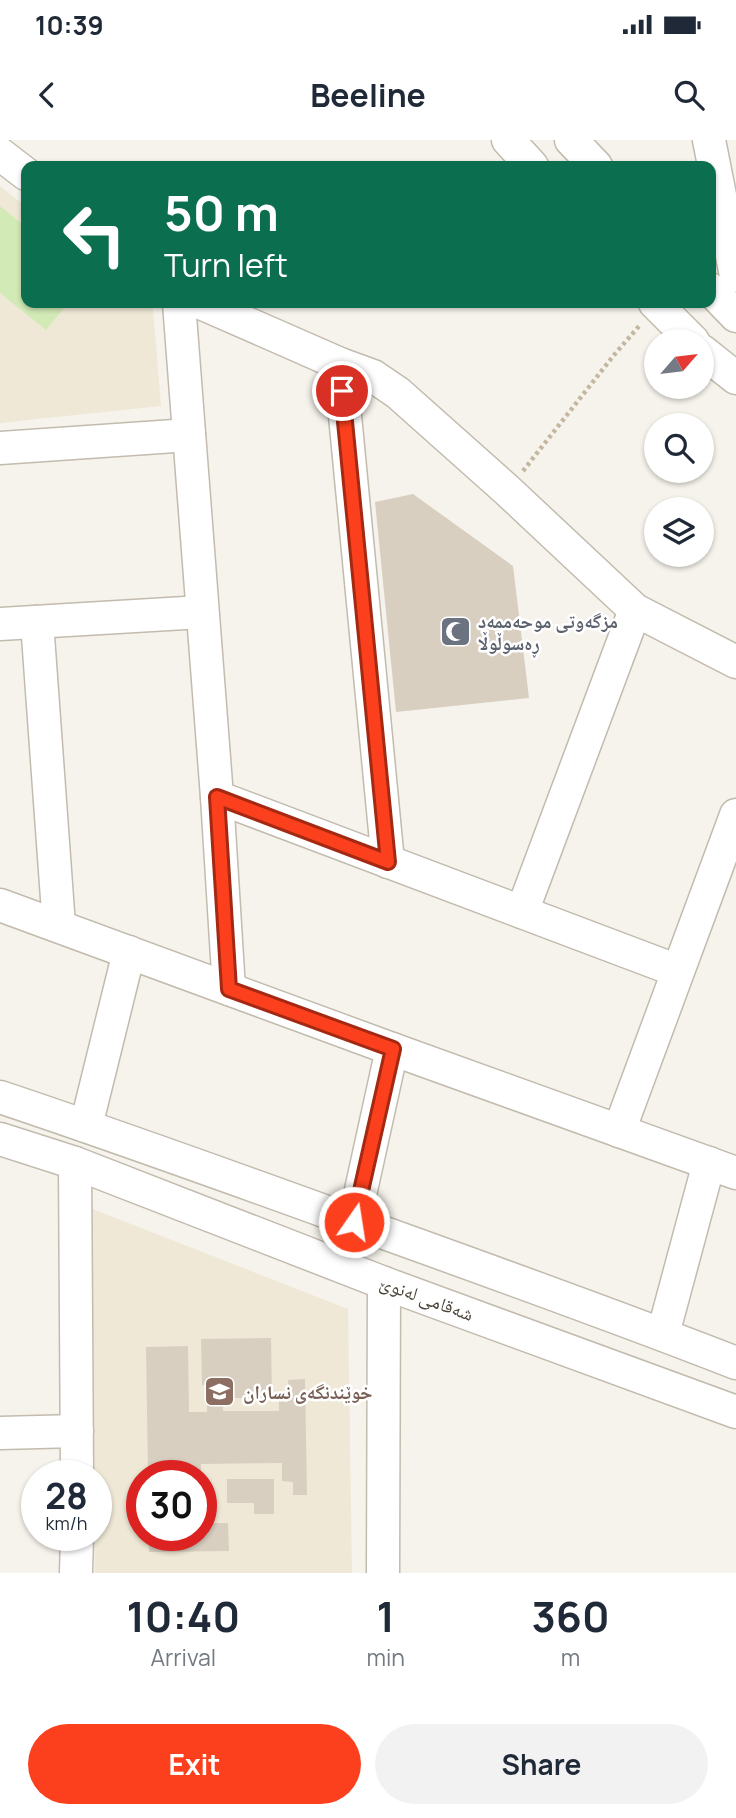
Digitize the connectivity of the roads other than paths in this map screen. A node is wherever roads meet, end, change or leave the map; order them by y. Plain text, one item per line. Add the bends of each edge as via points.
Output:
1 (508, 140) edge
2 (571, 140) edge
3 (709, 140) edge
4 (0, 154) edge
5 (527, 161) edge
6 (591, 161) edge
7 (713, 161) edge
8 (21, 170) edge
9 (716, 175) edge
10 (736, 276) edge
11 (716, 295) edge
12 (179, 308) edge
13 (212, 308) edge
14 (660, 308) edge
15 (736, 316) edge
16 (680, 329) edge
17 (714, 361) edge
18 (340, 364) junction
19 (736, 378) edge
20 (189, 435) junction
21 (0, 449) edge
22 (635, 610) junction
23 (202, 612) junction
24 (37, 622) junction
25 (0, 624) edge
26 (736, 662) edge
27 (217, 797) junction
28 (736, 815) edge
29 (388, 862) junction
30 (0, 905) edge
31 (522, 912) junction
32 (60, 926) junction
33 (129, 952) junction
34 (678, 971) junction
35 (229, 989) junction
36 (393, 1049) junction
37 (0, 1097) edge
38 (86, 1126) junction
39 (619, 1131) junction
40 (0, 1139) edge
41 (75, 1163) junction
42 (722, 1168) edge
43 (354, 1222) junction
44 (384, 1283) junction
45 (601, 1312) junction
46 (663, 1334) junction
47 (590, 1357) junction
48 (736, 1363) edge
49 (736, 1412) edge
50 (77, 1431) junction
51 (0, 1433) edge
52 (78, 1460) edge
53 (77, 1551) edge
54 (76, 1573) edge
55 (383, 1573) edge

1 - 5 street
2 - 6 street
3 - 7 street
4 - 8 street
9 - 10 street
11 - 15 street
12 - 20 street
13 - 18 street
14 - 16 street
17 - 19 street
18 - 22 street via 373,376 398,393
18 - 29 street
20 - 21 street
20 - 23 street
22 - 26 street
22 - 31 street
23 - 24 street
23 - 27 street
24 - 25 street
24 - 32 street
27 - 29 street
27 - 35 street
28 - 34 street
29 - 31 street
30 - 32 street
31 - 34 street
32 - 33 street
33 - 35 street
33 - 38 street
34 - 39 street
35 - 36 street
36 - 39 street
36 - 43 street
37 - 38 street
38 - 43 street
39 - 42 street
40 - 41 street, شەقامی لەنوێ
41 - 44 street, شەقامی لەنوێ
41 - 50 street
42 - 46 street
43 - 45 street
44 - 47 street, شەقامی لەنوێ
44 - 55 street
45 - 46 street
45 - 47 street
46 - 48 street
47 - 49 street, شەقامی لەنوێ
50 - 51 street
50 - 52 street
53 - 54 street

